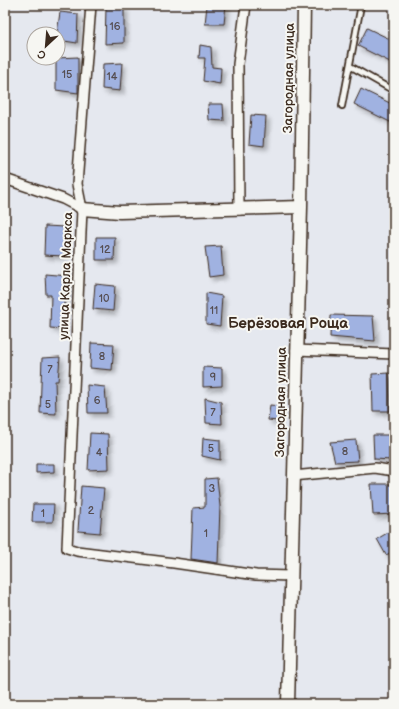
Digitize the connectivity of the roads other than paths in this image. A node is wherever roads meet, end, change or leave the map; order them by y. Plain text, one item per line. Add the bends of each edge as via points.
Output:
1 (92, 5) edge
2 (246, 5) edge
3 (304, 5) edge
4 (361, 5) edge
5 (350, 66) junction
6 (394, 91) edge
7 (342, 106) dead end
8 (5, 169) edge
9 (5, 179) edge
10 (300, 207) junction
11 (82, 209) junction
12 (239, 210) junction
13 (296, 350) junction
14 (394, 354) edge
15 (394, 471) edge
16 (293, 476) junction
17 (291, 576) junction
18 (288, 704) edge

1 - 11 street, улица Карла Маркса via 77,184
2 - 12 street via 238,64
3 - 10 street, Загородная улица
4 - 5 lane
5 - 6 lane
5 - 7 lane
8 - 9 street
9 - 11 street via 63,199
10 - 12 street
10 - 13 street, Загородная улица
11 - 12 street via 120,212
11 - 17 street, улица Карла Маркса via 67,548 256,575
13 - 14 street
13 - 16 street, Загородная улица
15 - 16 street via 375,468
16 - 17 street, Загородная улица
17 - 18 street, Загородная улица

